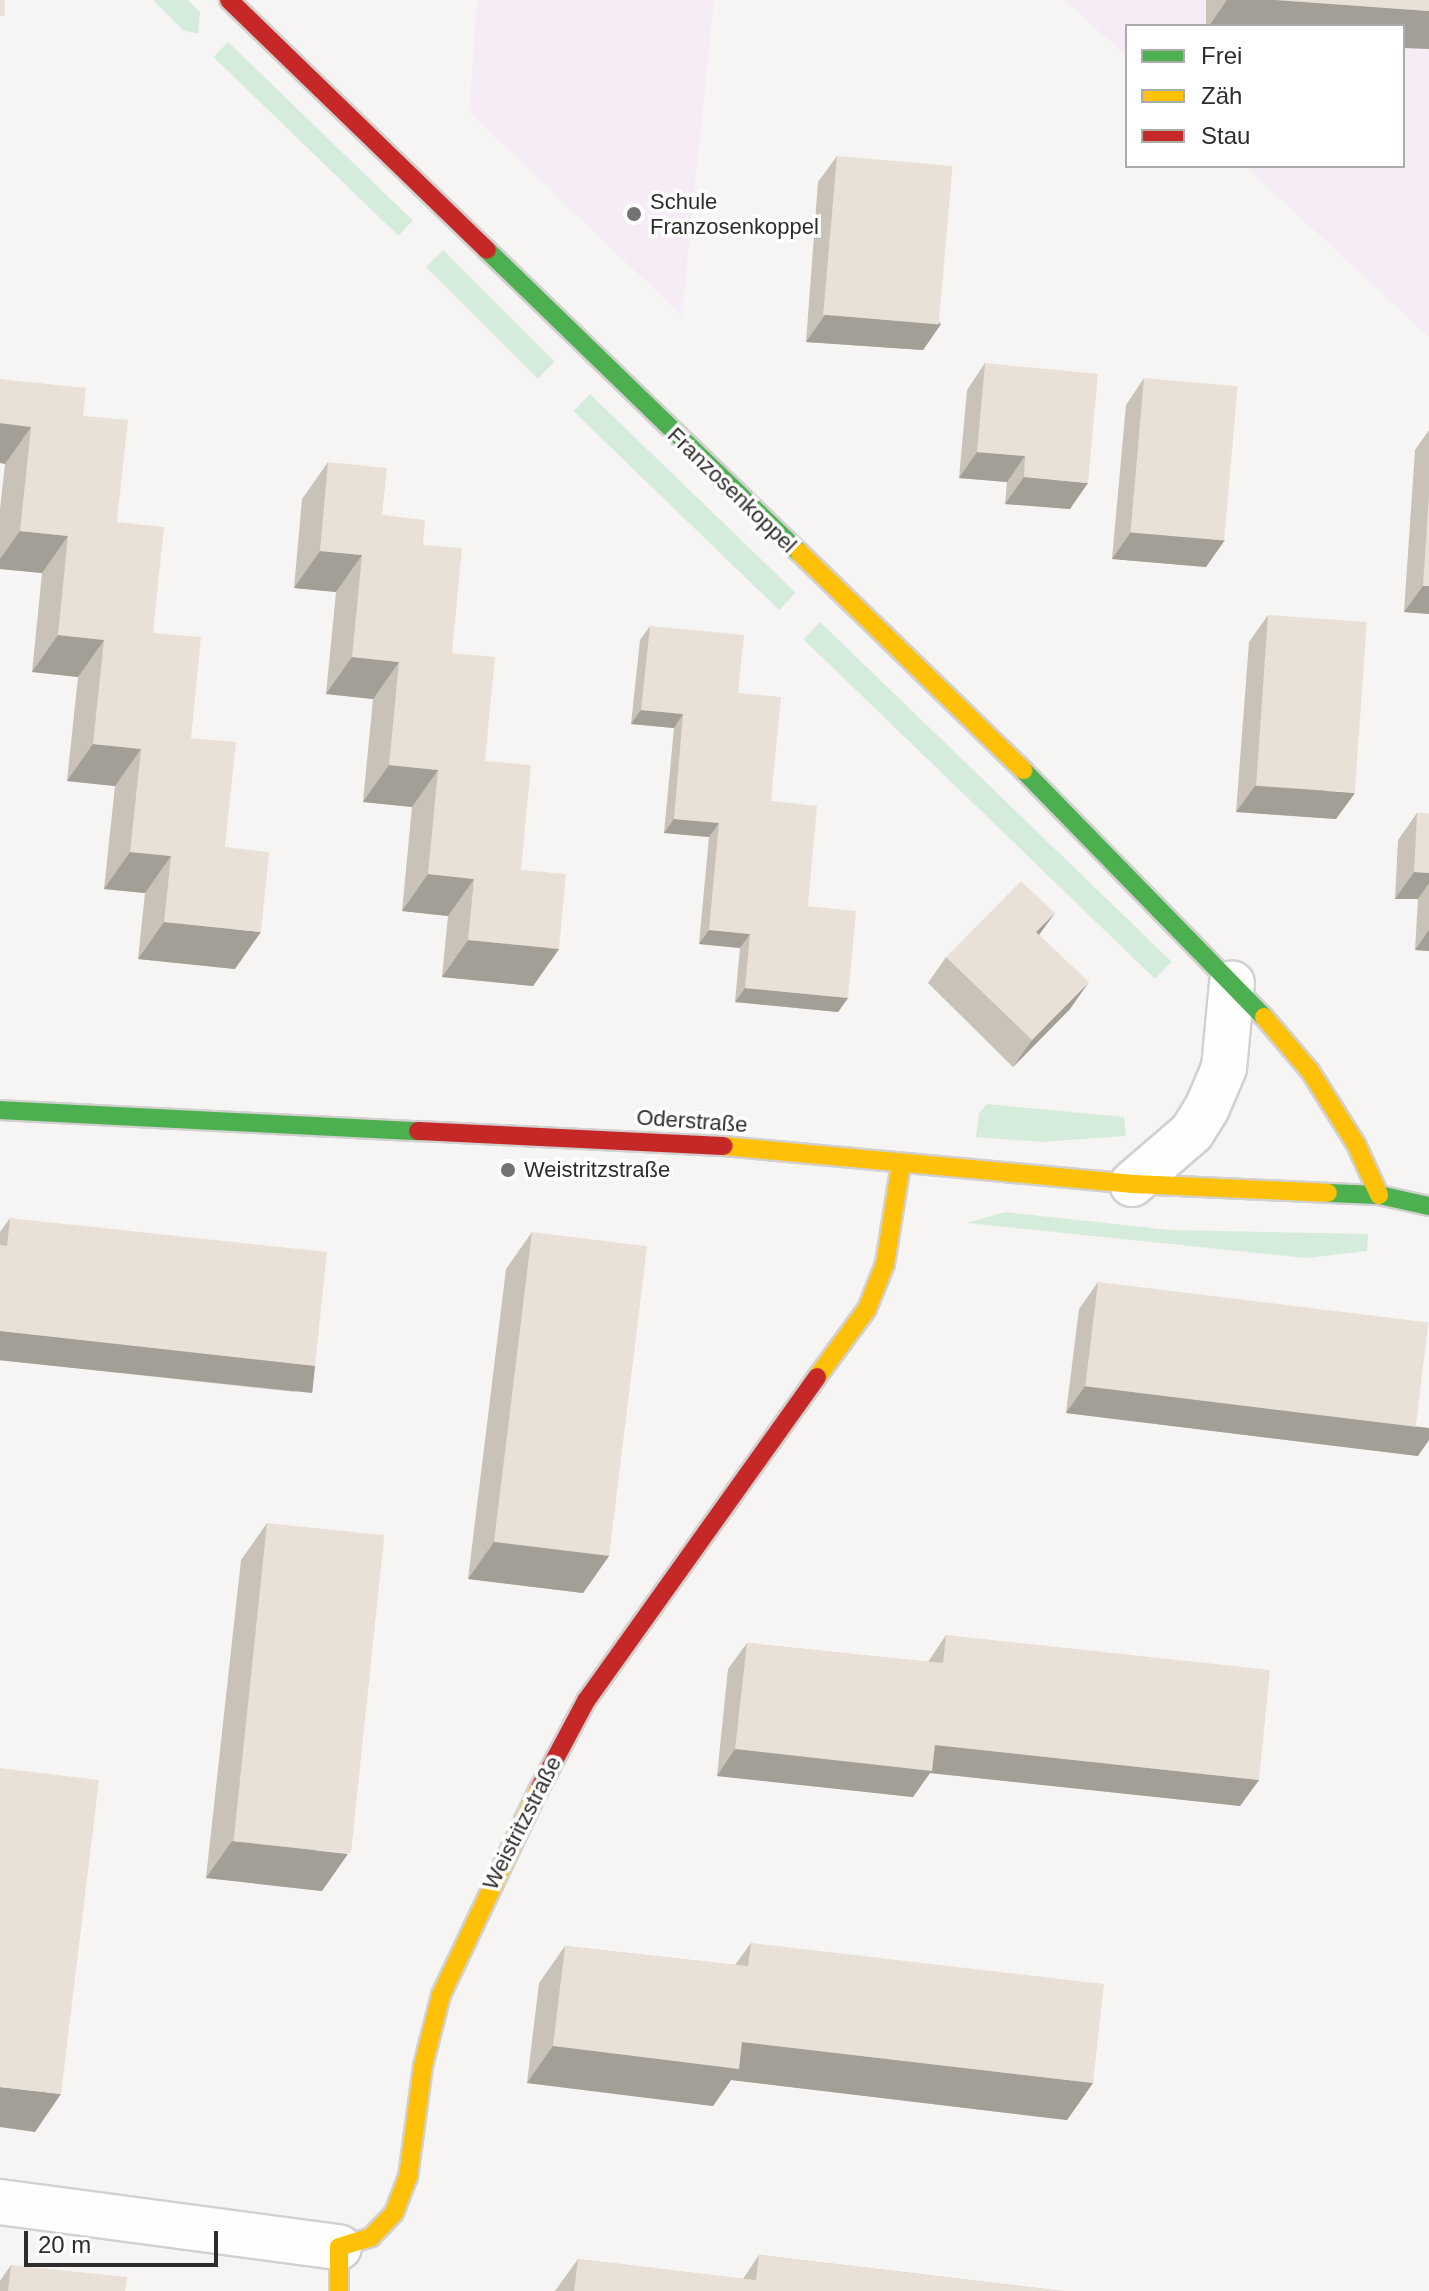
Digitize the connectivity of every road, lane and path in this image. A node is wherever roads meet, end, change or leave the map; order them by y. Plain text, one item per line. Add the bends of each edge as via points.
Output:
1 (229, 0) edge
2 (1232, 983) junction
3 (0, 1110) edge
4 (901, 1164) junction
5 (1132, 1184) junction
6 (1379, 1195) junction
7 (1429, 1206) edge
8 (0, 2202) edge
9 (339, 2247) junction
10 (339, 2291) edge

1 - 2 street, Franzosenkoppel via 1063,808
2 - 5 street via 1224,1068 1207,1108 1192,1132
2 - 6 street, Franzosenkoppel via 1310,1071 1356,1144
3 - 4 street, Oderstraße via 707,1145
4 - 5 street, Oderstraße
4 - 9 street, Weistritzstraße via 893,1228 867,1309 586,1701 513,1837 441,1995 423,2066 408,2177 394,2213 371,2237
5 - 6 street, Oderstraße
6 - 7 street
8 - 9 street, Weistritzstraße
9 - 10 street

